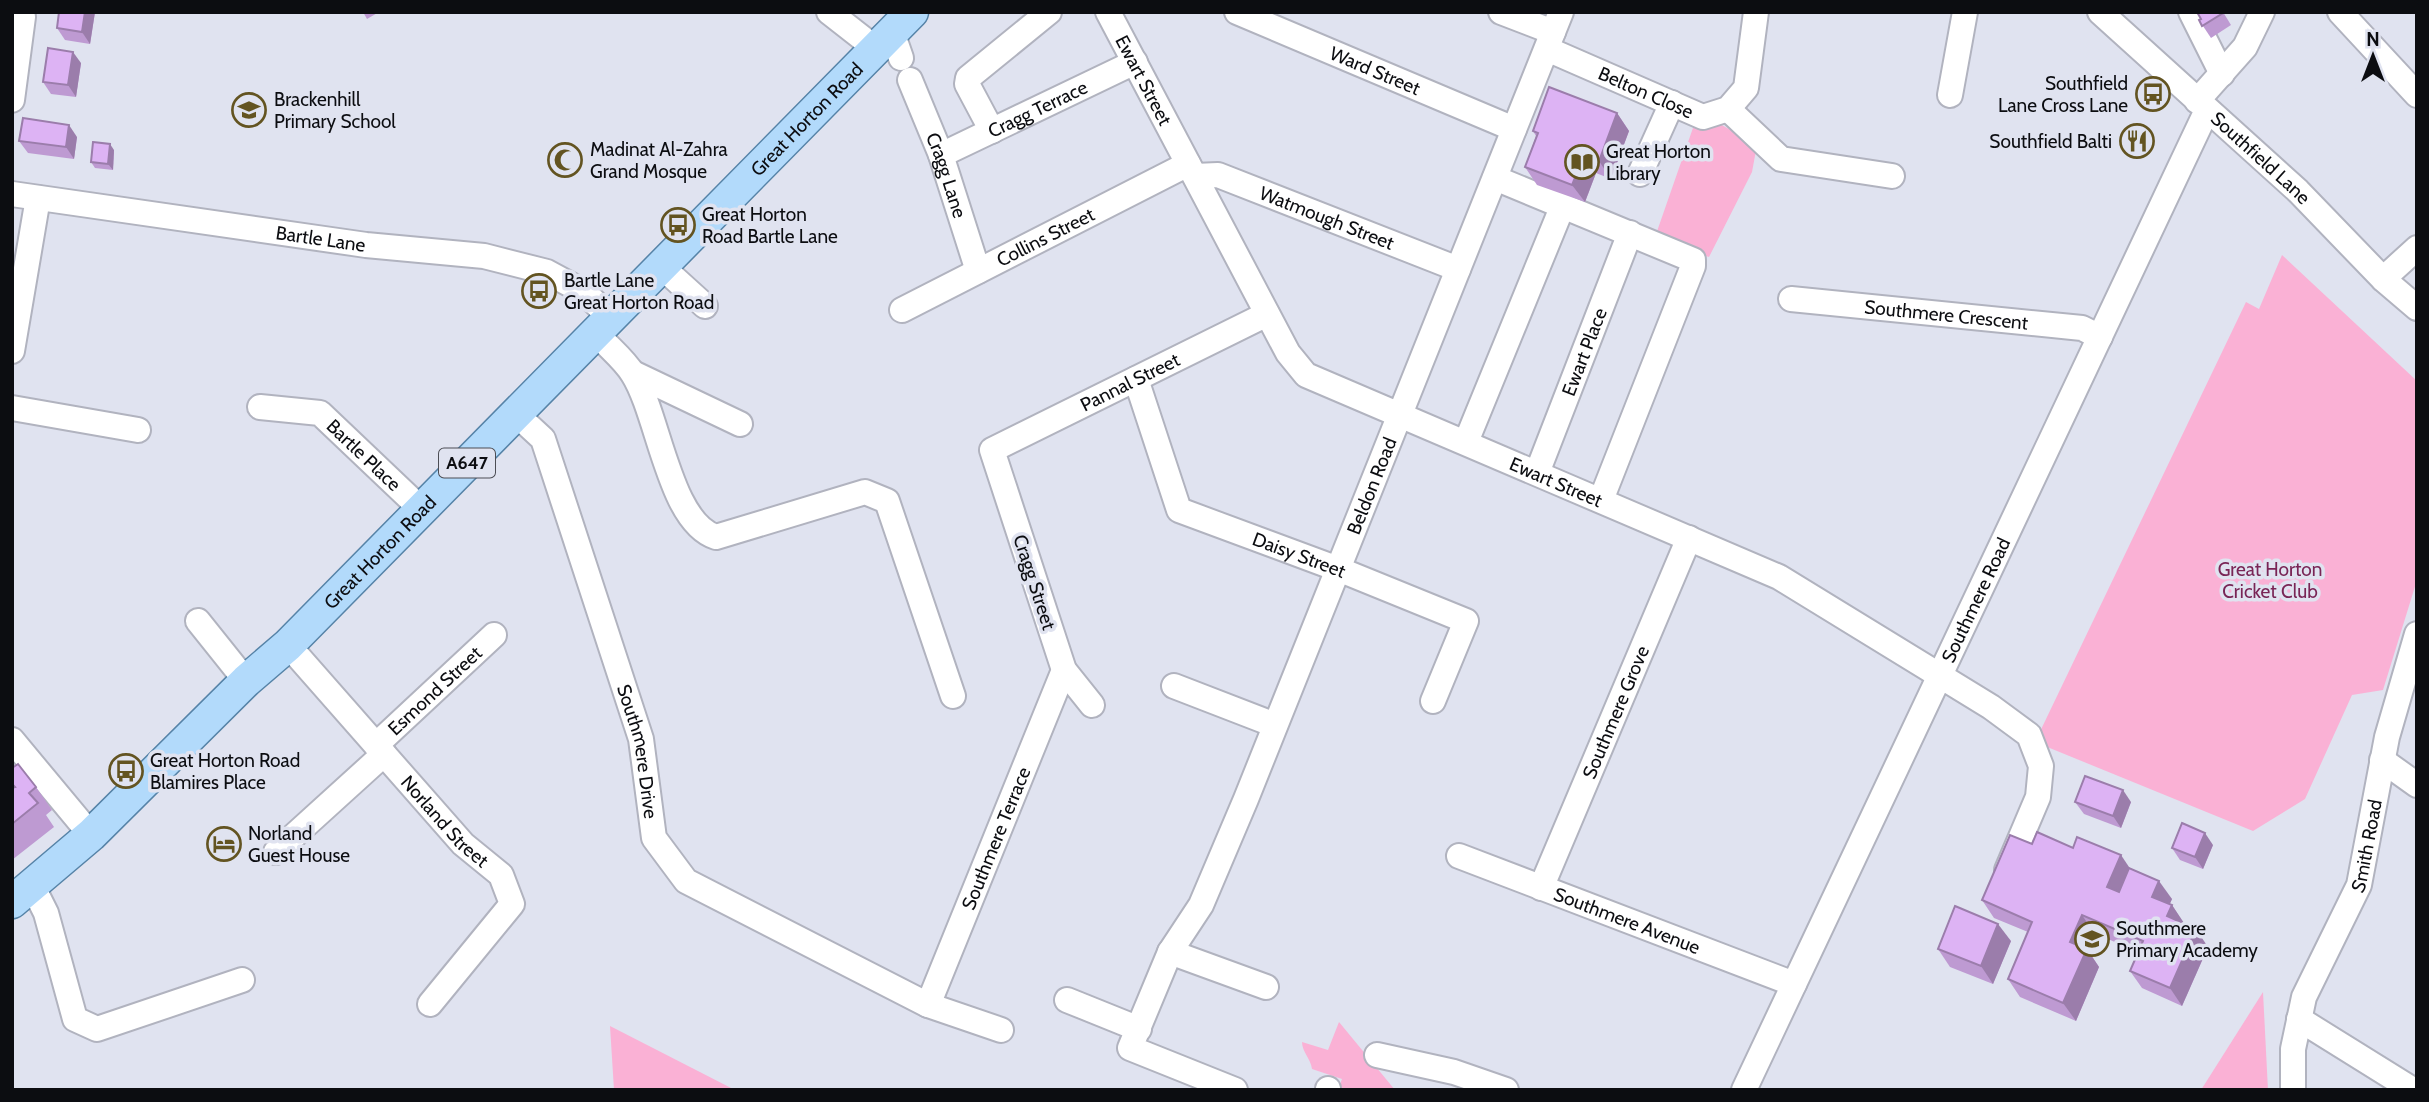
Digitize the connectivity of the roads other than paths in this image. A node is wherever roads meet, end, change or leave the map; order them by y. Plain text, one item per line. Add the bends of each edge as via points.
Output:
1 (18, 12) edge
2 (829, 12) edge
3 (1049, 12) edge
4 (1108, 12) edge
5 (1237, 12) edge
6 (1501, 12) edge
7 (1756, 12) edge
8 (1965, 12) edge
9 (2100, 12) edge
10 (2191, 12) edge
11 (2262, 12) edge
12 (2340, 12) edge
13 (1554, 31) edge
14 (898, 46) edge
15 (1135, 62) junction
16 (2222, 74) junction
17 (1951, 95) dead end
18 (2417, 95) edge
19 (12, 100) edge
20 (1672, 103) junction
21 (2202, 105) junction
22 (1728, 108) junction
23 (1514, 129) junction
24 (992, 131) junction
25 (941, 155) junction
26 (1191, 170) junction
27 (1640, 174) dead end
28 (1892, 176) dead end
29 (1495, 177) junction
30 (12, 194) edge
31 (38, 198) junction
32 (1563, 205) junction
33 (1630, 233) junction
34 (2417, 248) edge
35 (662, 267) junction
36 (1458, 269) junction
37 (978, 271) junction
38 (2383, 279) junction
39 (1790, 299) dead end
40 (705, 306) dead end
41 (2417, 308) edge
42 (902, 310) dead end
43 (1268, 314) junction
44 (605, 326) junction
45 (2100, 337) junction
46 (12, 351) edge
47 (633, 373) junction
48 (1136, 379) junction
49 (260, 407) dead end
50 (12, 408) edge
51 (516, 414) junction
52 (1400, 414) junction
53 (740, 424) dead end
54 (138, 430) dead end
55 (1466, 442) junction
56 (992, 450) joint
57 (1538, 473) junction
58 (1601, 500) junction
59 (421, 509) junction
60 (1689, 538) junction
61 (1338, 569) junction
62 (198, 621) dead end
63 (2417, 634) edge
64 (494, 635) dead end
65 (288, 645) junction
66 (1063, 670) junction
67 (1941, 674) junction
68 (246, 681) junction
69 (1174, 685) dead end
70 (953, 696) dead end
71 (1433, 701) dead end
72 (1092, 705) dead end
73 (1275, 725) junction
74 (12, 740) edge
75 (380, 749) junction
76 (2382, 760) junction
77 (2417, 785) edge
78 (91, 835) junction
79 (276, 852) dead end
80 (1459, 856) dead end
81 (2006, 873) edge
82 (1541, 888) junction
83 (22, 894) edge
84 (1170, 952) junction
85 (242, 981) dead end
86 (1794, 984) junction
87 (1266, 987) dead end
88 (1067, 1000) dead end
89 (430, 1004) dead end
90 (928, 1005) junction
91 (2300, 1019) junction
92 (1139, 1029) junction
93 (1000, 1030) dead end
94 (1377, 1055) dead end
95 (1235, 1090) edge
96 (1506, 1090) edge
97 (1744, 1090) edge
98 (2293, 1090) edge
99 (2413, 1090) edge

1 - 19 street via 23,17
2 - 14 street
3 - 24 street via 968,79
4 - 15 street, Ewart Street
5 - 23 street, Ward Street
6 - 13 street, Belton Close
7 - 22 street via 1746,88
8 - 17 street
9 - 21 street, Southfield Lane
10 - 16 street
11 - 16 street, Southmere Road via 2245,47
12 - 18 street
13 - 20 street, Belton Close
13 - 23 street, Beldon Road
14 - 25 street, Cragg Lane
14 - 35 main road, Great Horton Road / A647
15 - 24 street, Cragg Terrace
15 - 26 street, Ewart Street
16 - 21 street, Southmere Road
20 - 22 street, Belton Close via 1703,117
20 - 27 street
21 - 38 street, Southfield Lane via 2298,191
21 - 45 street, Southmere Road
22 - 28 street via 1781,159
23 - 29 street, Beldon Road
24 - 25 street, Cragg Terrace
25 - 37 street, Cragg Lane
26 - 36 street, Watmough Street via 1218,175
26 - 37 street, Collins Street
26 - 43 street, Ewart Street
29 - 32 street
29 - 36 street, Beldon Road
30 - 31 street, Bartle Lane
31 - 44 street, Bartle Lane via 366,245 484,256 547,272 584,292
31 - 46 street
32 - 33 street
32 - 55 street
33 - 57 street, Ewart Place
33 - 58 street via 1693,263
34 - 38 street
35 - 40 street
35 - 44 main road, Great Horton Road / A647
36 - 52 street, Beldon Road
37 - 42 street, Collins Street
38 - 41 street, Southfield Lane
39 - 45 street, Southmere Crescent via 2082,328
43 - 48 street, Pannal Street
43 - 52 street, Ewart Street via 1288,353 1306,375
44 - 47 street, Bartle Lane
44 - 51 main road, Great Horton Road / A647
45 - 67 street, Southmere Road
47 - 53 street
47 - 70 street via 684,509 703,533 716,537 865,492 887,501
48 - 56 street, Pannal Street
48 - 61 street, Daisy Street via 1179,510
49 - 59 street, Bartle Place via 320,413
50 - 54 street
51 - 59 main road, Great Horton Road / A647
51 - 90 street, Southmere Drive via 543,439 641,739 654,838 685,881
52 - 55 street, Ewart Street
52 - 61 street, Beldon Road
55 - 57 street, Ewart Street
56 - 66 street, Cragg Street
57 - 58 street, Ewart Street
58 - 60 street, Ewart Street
59 - 65 main road, Great Horton Road / A647
60 - 67 street, Ewart Street via 1779,577
60 - 82 street, Southmere Grove
61 - 71 street, Daisy Street via 1466,621
61 - 73 street, Beldon Road
62 - 68 street
63 - 76 street, Smith Road
64 - 75 street, Esmond Street
65 - 68 main road, Great Horton Road / A647
65 - 75 street, Norland Street
66 - 72 street, Cragg Street
66 - 90 street, Southmere Terrace
67 - 81 street, Ewart Street via 2029,735 2042,766 2038,797
67 - 86 street, Southmere Road
68 - 78 main road, Great Horton Road / A647
69 - 73 street
73 - 84 street, Beldon Road via 1201,905
74 - 78 street
75 - 79 street, Esmond Street
75 - 89 street, Norland Street via 463,844 501,875 512,904
76 - 77 street
76 - 91 street, Smith Road via 2358,885 2304,997
78 - 83 main road, Great Horton Road / A647
80 - 82 street, Southmere Avenue
82 - 86 street, Southmere Avenue
83 - 85 street via 46,913 75,1019 97,1029
84 - 87 street
84 - 92 street, Beldon Road
86 - 97 street, Southmere Road
88 - 92 street
90 - 93 street, Southmere Drive
91 - 98 street, Smith Road via 2293,1049
91 - 99 street
92 - 95 street via 1130,1048
94 - 96 street via 1454,1072

